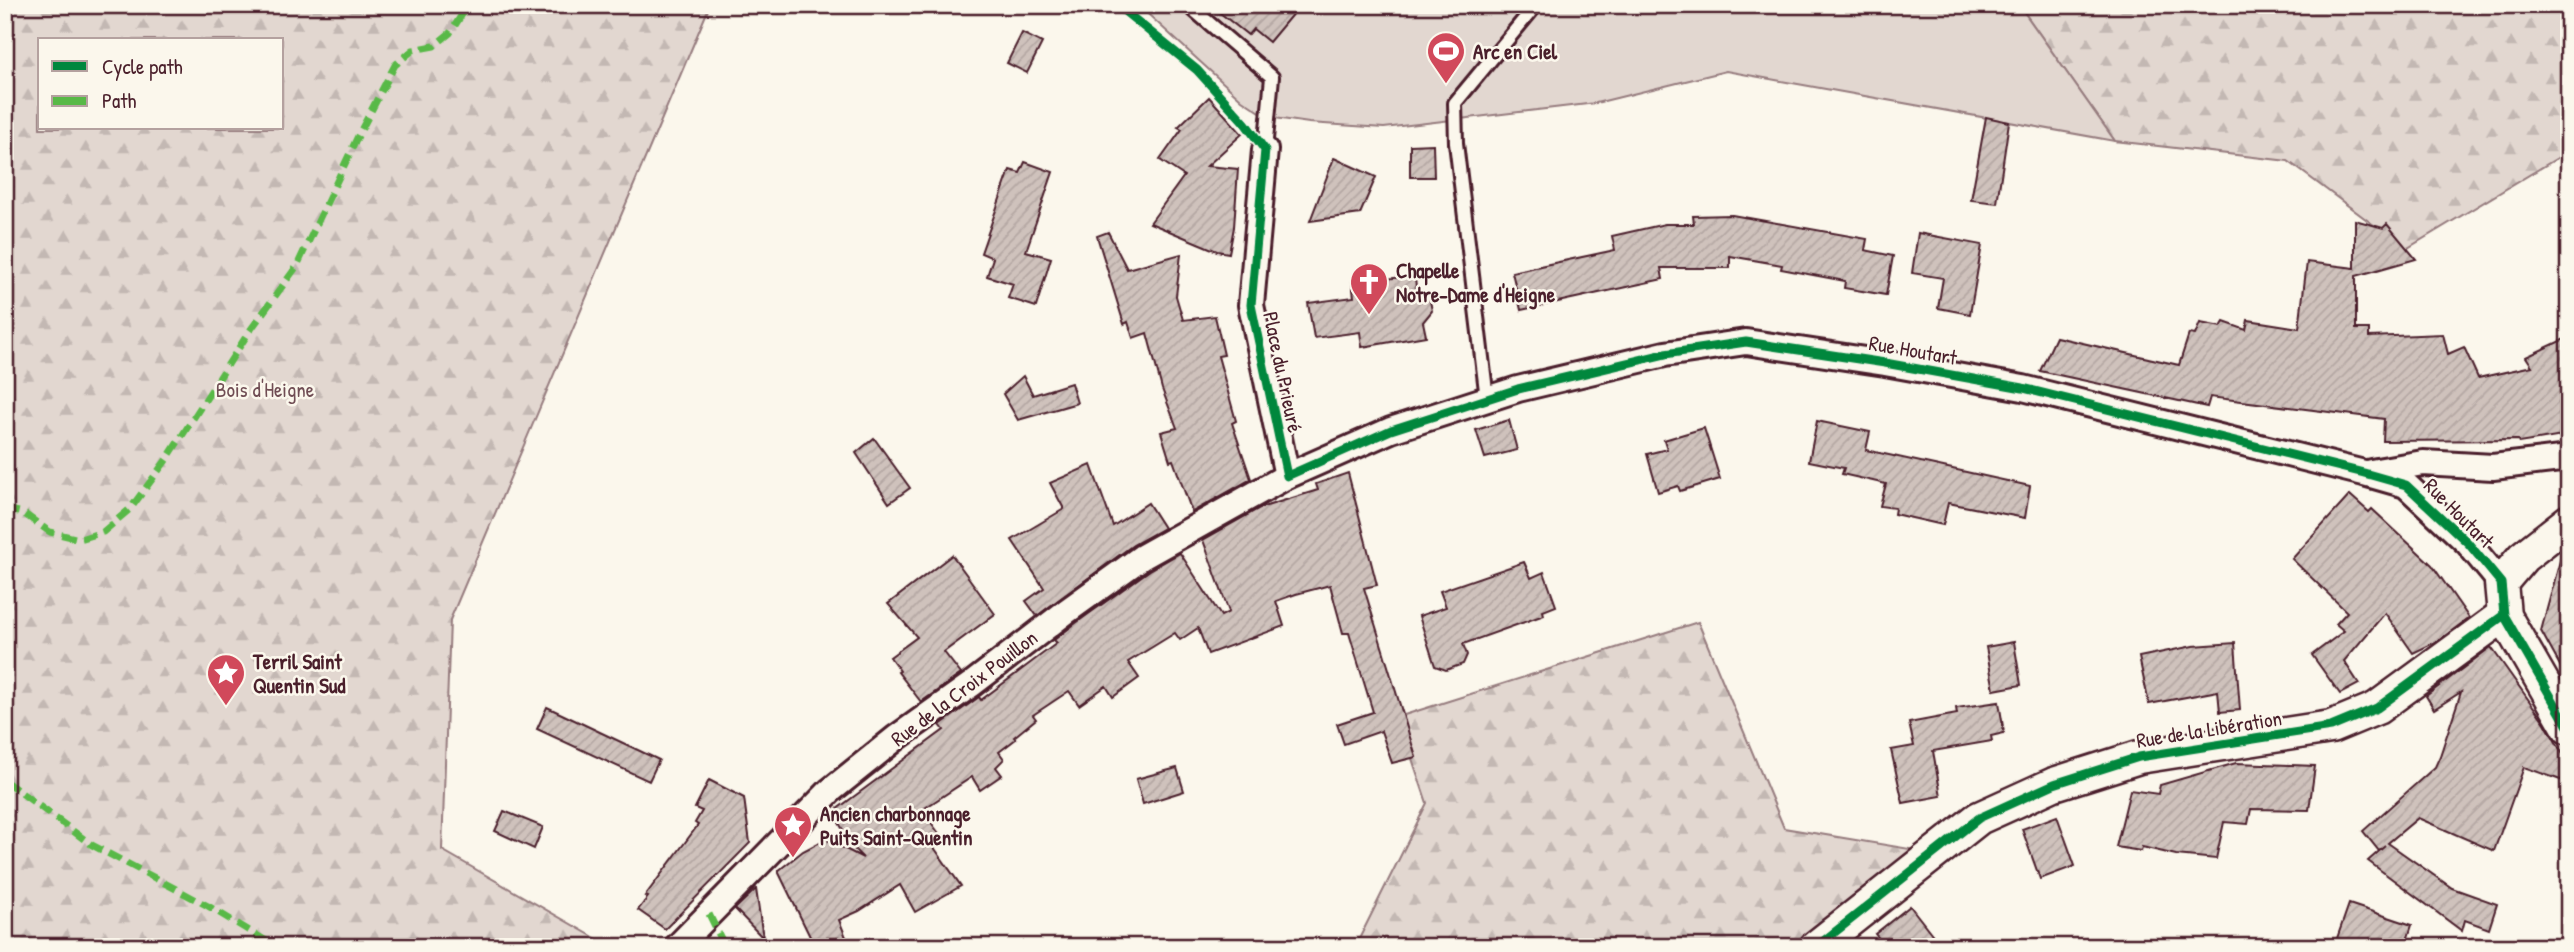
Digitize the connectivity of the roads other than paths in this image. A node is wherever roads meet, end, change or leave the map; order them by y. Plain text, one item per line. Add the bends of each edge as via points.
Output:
1 (1188, 5) edge
2 (1536, 5) edge
3 (1265, 150) joint
4 (1487, 399) junction
5 (2569, 458) edge
6 (2364, 472) junction
7 (1287, 476) junction
8 (2569, 521) edge
9 (2501, 583) junction
10 (2504, 615) junction
11 (2569, 728) edge
12 (677, 947) edge
13 (1816, 947) edge

1 - 3 lane via 1272,77
2 - 4 lane via 1455,103
3 - 7 street, Place du Prieuré via 1251,305
4 - 6 street, Rue Houtart via 1665,354 1746,342 2023,388
4 - 7 street, Rue Houtart via 1391,430
5 - 6 street via 2493,467 2423,463
6 - 9 street, Rue Houtart via 2406,485 2468,543
7 - 12 street, Rue de la Croix Pouillon via 1142,557 896,738 830,791
8 - 9 street via 2523,557
9 - 10 street
10 - 11 street
10 - 13 street, Rue de la Libération via 2377,708 2331,727 2139,757 2054,784 1979,818

